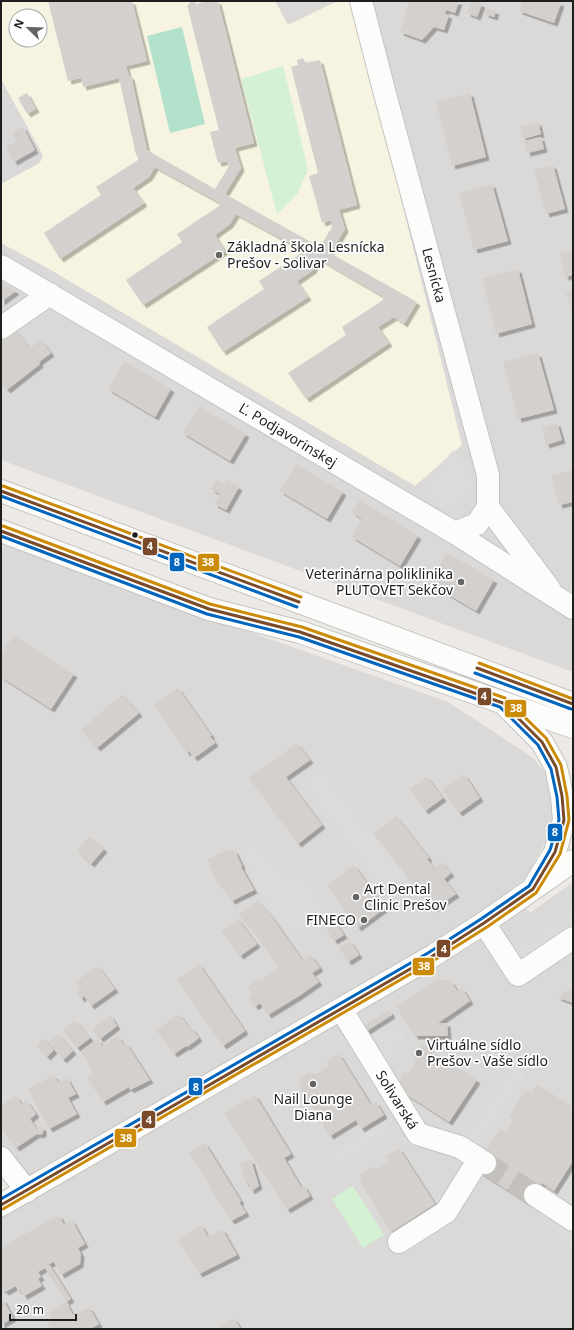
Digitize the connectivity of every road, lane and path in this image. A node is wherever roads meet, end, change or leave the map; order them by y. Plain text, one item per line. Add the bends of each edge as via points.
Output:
1 (361, 1) edge
2 (1, 266) edge
3 (50, 294) junction
4 (1, 328) edge
5 (1, 492) edge
6 (488, 507) junction
7 (1, 531) edge
8 (455, 533) junction
9 (565, 603) edge
10 (503, 703) junction
11 (573, 704) edge
12 (573, 727) edge
13 (573, 861) edge
14 (533, 889) junction
15 (484, 923) junction
16 (573, 938) edge
17 (341, 1009) junction
18 (1, 1158) edge
19 (27, 1190) junction
20 (535, 1195) tunnel mouth
21 (1, 1205) edge
22 (573, 1220) edge
23 (399, 1242) dead end

1 - 6 street, Lesnícka via 488,475
2 - 3 street, Ľ. Podjavorinskej
3 - 4 street
3 - 8 street, Ľ. Podjavorinskej
5 - 11 street
6 - 8 street via 477,524
6 - 9 street
7 - 10 street via 209,609 300,632
8 - 9 street, Ľ. Podjavorinskej
10 - 12 street
10 - 14 street via 542,742 556,767 562,796 564,820 555,852
13 - 14 street
14 - 15 street
15 - 16 street via 518,975
15 - 17 street
17 - 19 street
17 - 23 street, Solivarská via 418,1134 460,1147 482,1161 446,1212
18 - 19 street
19 - 21 street
20 - 22 street

